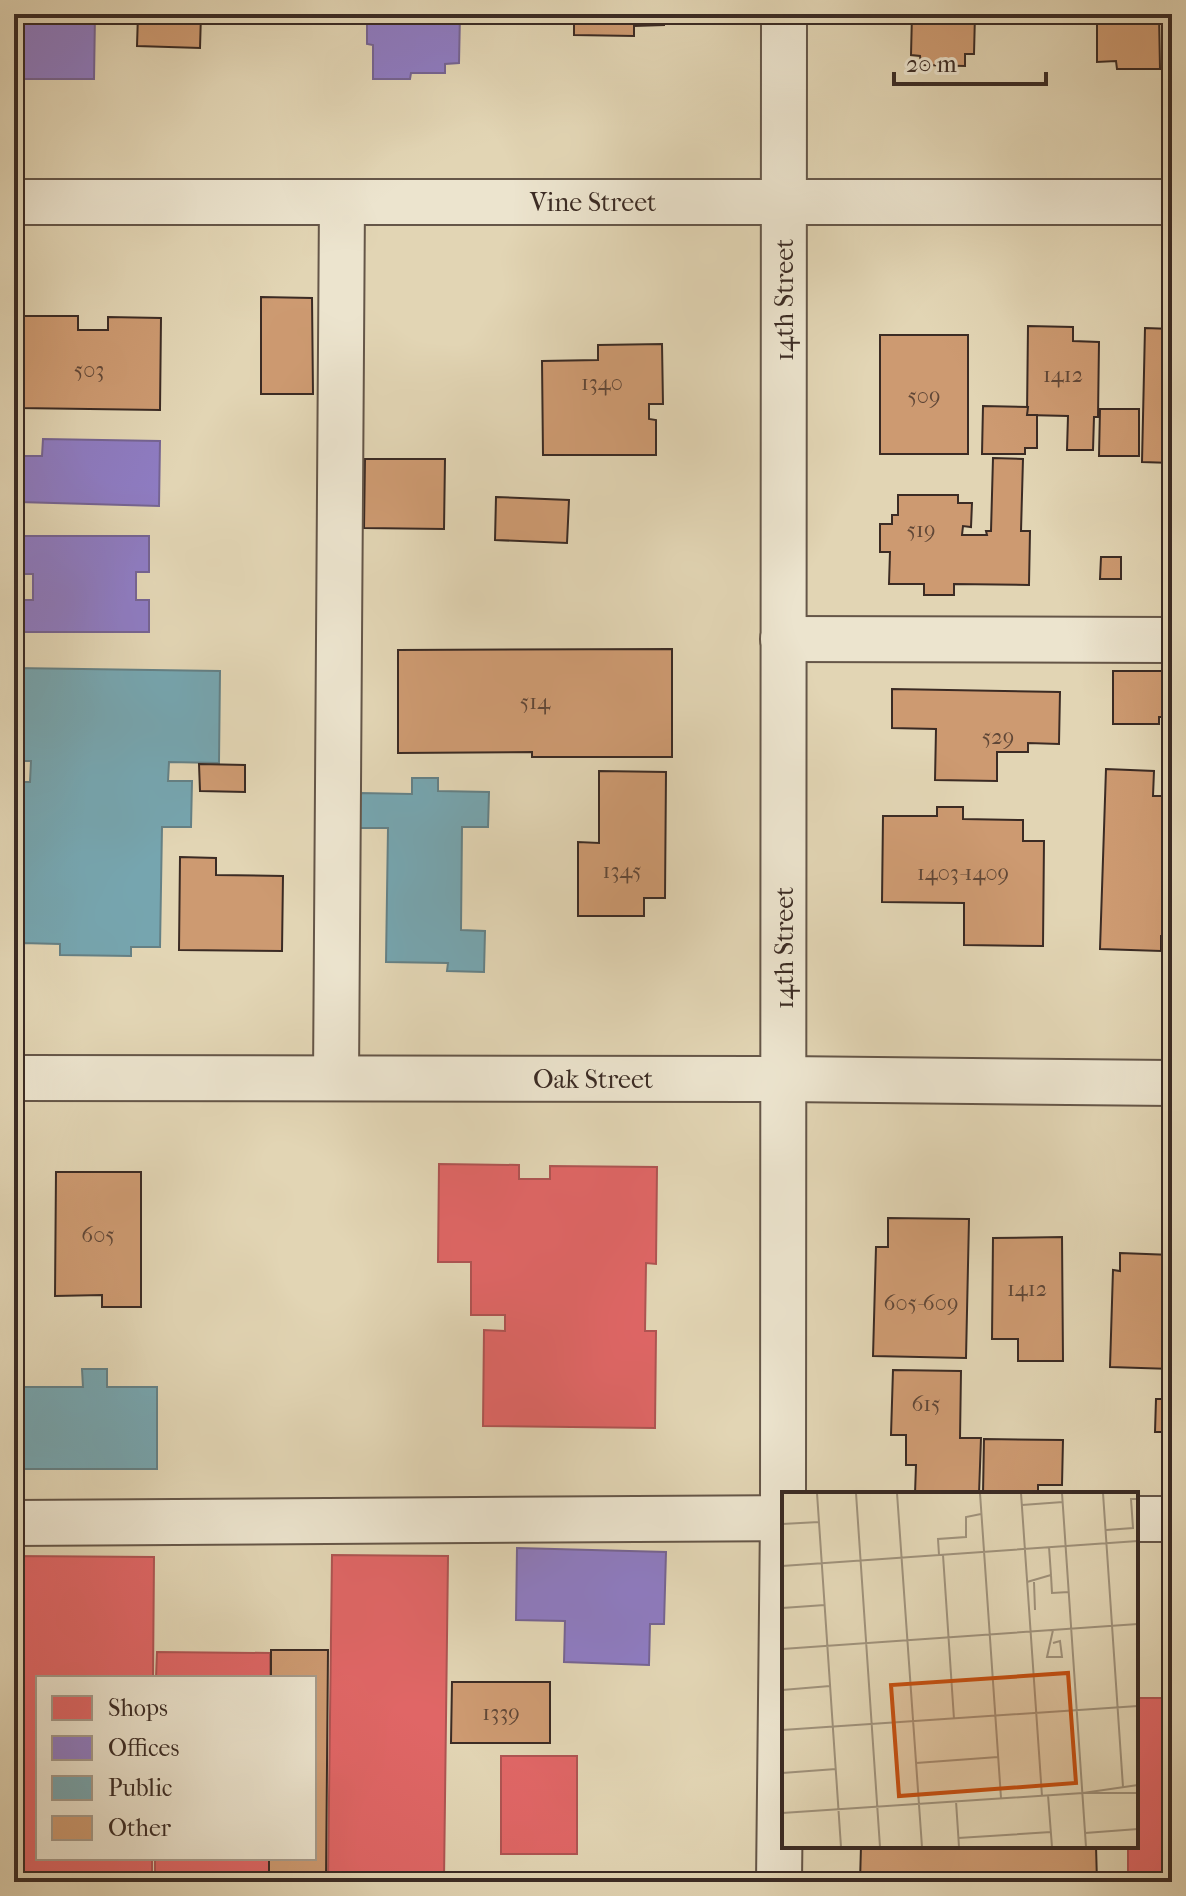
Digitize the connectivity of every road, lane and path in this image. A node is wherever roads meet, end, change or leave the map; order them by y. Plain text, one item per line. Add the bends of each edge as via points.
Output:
1 (784, 14) edge
2 (14, 202) edge
3 (342, 202) junction
4 (784, 202) junction
5 (1172, 202) edge
6 (783, 639) junction
7 (1172, 640) edge
8 (14, 1078) edge
9 (336, 1078) junction
10 (784, 1079) junction
11 (1172, 1083) edge
12 (783, 1492) edge
13 (782, 1518) edge
14 (1138, 1519) edge
15 (1172, 1519) edge
16 (14, 1523) edge
17 (782, 1609) edge
18 (779, 1882) edge

1 - 4 street, 14th Street
2 - 3 street, Vine Street
3 - 4 street, Vine Street
3 - 9 street
4 - 5 street, Vine Street
4 - 6 street, 14th Street
6 - 7 street
6 - 10 street, 14th Street
8 - 9 street, Oak Street
9 - 10 street, Oak Street
10 - 11 street, Oak Street
10 - 12 street, 14th Street
13 - 16 street
14 - 15 street
17 - 18 street, 14th Street

